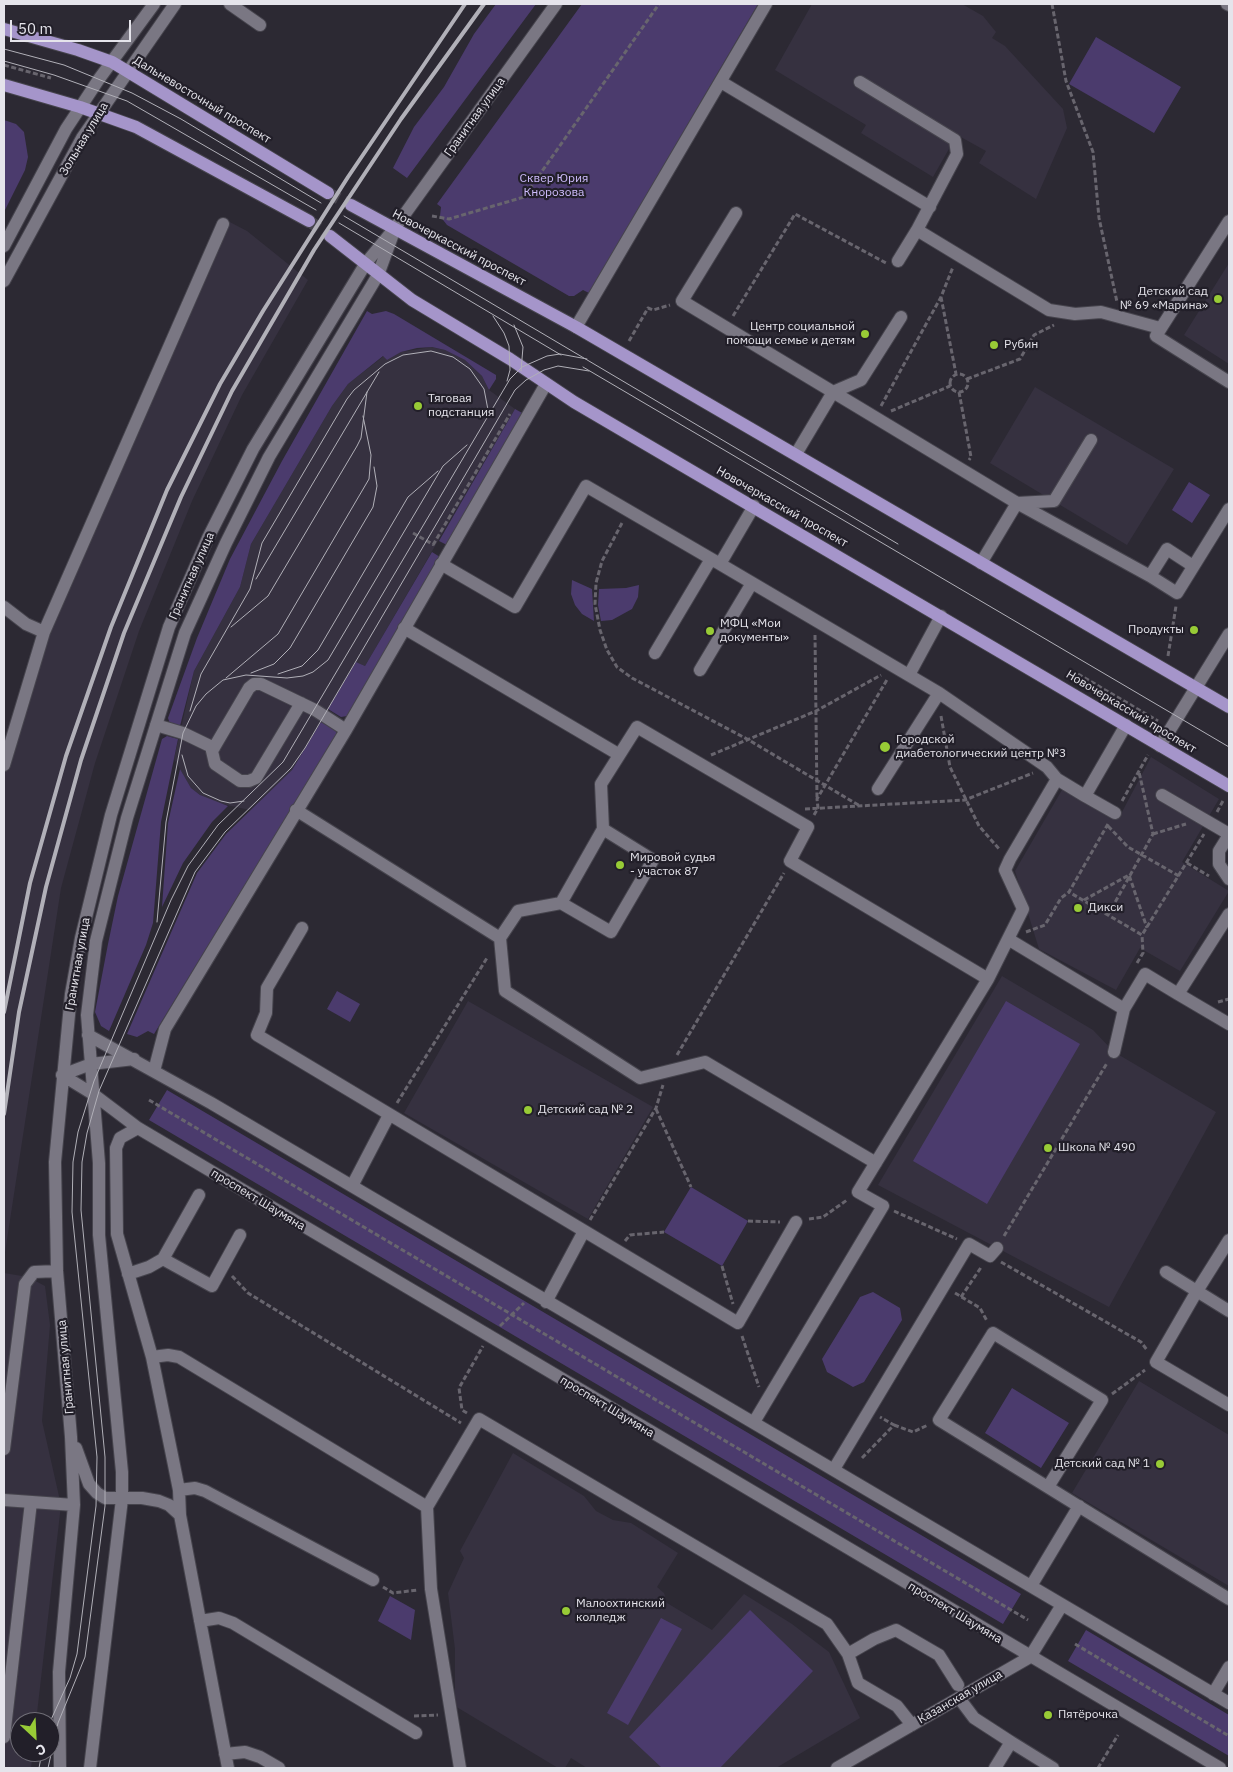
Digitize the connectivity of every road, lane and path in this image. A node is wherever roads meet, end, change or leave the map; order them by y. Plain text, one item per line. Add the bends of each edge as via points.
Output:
1 (154, 4) edge
2 (175, 4) edge
3 (230, 4) edge
4 (556, 4) edge
5 (659, 4) edge
6 (766, 4) edge
7 (1052, 4) edge
8 (260, 25) dead end
9 (4, 29) edge
10 (112, 62) junction
11 (4, 65) edge
12 (128, 70) junction
13 (51, 78) dead end
14 (721, 82) junction
15 (860, 82) dead end
16 (4, 85) edge
17 (80, 107) junction
18 (98, 113) junction
19 (325, 191) tunnel mouth
20 (351, 205) tunnel mouth
21 (930, 207) junction
22 (736, 213) dead end
23 (432, 216) dead end
24 (307, 220) tunnel mouth
25 (1229, 221) edge
26 (223, 224) dead end
27 (394, 229) junction
28 (917, 230) junction
29 (330, 236) tunnel mouth
30 (4, 246) edge
31 (958, 254) junction
32 (898, 261) joint
33 (366, 263) junction
34 (378, 275) junction
35 (4, 281) edge
36 (941, 296) junction
37 (682, 301) junction
38 (1075, 314) junction
39 (1120, 316) junction
40 (901, 318) dead end
41 (576, 327) junction
42 (726, 327) junction
43 (1160, 328) junction
44 (629, 341) dead end
45 (956, 374) junction
46 (967, 379) junction
47 (1229, 382) edge
48 (546, 384) junction
49 (950, 386) junction
50 (833, 392) junction
51 (959, 392) junction
52 (512, 412) dead end
53 (875, 418) junction
54 (1091, 440) dead end
55 (796, 454) junction
56 (967, 463) dead end
57 (1017, 503) junction
58 (754, 506) junction
59 (1229, 509) edge
60 (413, 534) dead end
61 (433, 545) junction
62 (438, 548) dead end
63 (715, 562) junction
64 (980, 563) junction
65 (442, 564) junction
66 (1193, 566) junction
67 (1150, 576) junction
68 (752, 583) junction
69 (1176, 593) junction
70 (4, 606) edge
71 (941, 616) junction
72 (814, 620) junction
73 (404, 628) junction
74 (44, 632) junction
75 (1229, 634) edge
76 (655, 653) dead end
77 (1168, 662) dead end
78 (895, 667) junction
79 (700, 670) dead end
80 (1078, 674) dead end
81 (909, 675) junction
82 (1196, 688) junction
83 (940, 693) junction
84 (301, 703) junction
85 (1229, 707) edge
86 (816, 711) junction
87 (1158, 721) dead end
88 (156, 725) junction
89 (1126, 725) junction
90 (346, 730) junction
91 (1160, 746) junction
92 (214, 748) junction
93 (618, 754) junction
94 (1148, 755) dead end
95 (695, 761) junction
96 (4, 765) edge
97 (1047, 767) junction
98 (1139, 771) junction
99 (1057, 779) junction
100 (1229, 785) edge
101 (878, 790) dead end
102 (1085, 796) junction
103 (1162, 796) dead end
104 (818, 799) junction
105 (1224, 799) dead end
106 (965, 800) junction
107 (818, 808) junction
108 (296, 810) junction
109 (780, 812) junction
110 (1115, 813) junction
111 (1207, 821) junction
112 (1108, 825) junction
113 (808, 827) junction
114 (604, 829) junction
115 (1153, 834) junction
116 (1229, 834) edge
117 (1141, 854) junction
118 (1010, 859) junction
119 (790, 861) junction
120 (1129, 875) junction
121 (1178, 876) junction
122 (1229, 879) edge
123 (1070, 892) junction
124 (1084, 900) junction
125 (561, 903) junction
126 (1229, 914) edge
127 (1108, 915) junction
128 (302, 928) dead end
129 (1146, 928) junction
130 (1142, 935) junction
131 (500, 938) junction
132 (1008, 939) junction
133 (1145, 974) junction
134 (988, 979) junction
135 (1178, 994) junction
136 (1124, 1009) junction
137 (1229, 1024) edge
138 (88, 1035) junction
139 (1114, 1052) joint
140 (134, 1059) junction
141 (91, 1064) junction
142 (154, 1071) junction
143 (667, 1071) junction
144 (62, 1074) junction
145 (93, 1094) junction
146 (148, 1100) dead end
147 (656, 1108) junction
148 (389, 1115) junction
149 (138, 1128) junction
150 (876, 1163) junction
151 (352, 1186) junction
152 (691, 1187) dead end
153 (199, 1195) dead end
154 (883, 1206) junction
155 (796, 1222) dead end
156 (584, 1231) junction
157 (664, 1232) dead end
158 (117, 1234) junction
159 (100, 1235) junction
160 (240, 1235) dead end
161 (1229, 1240) edge
162 (969, 1244) junction
163 (616, 1250) junction
164 (994, 1252) junction
165 (163, 1258) junction
166 (222, 1267) junction
167 (57, 1271) junction
168 (1166, 1272) dead end
169 (128, 1274) junction
170 (943, 1286) junction
171 (1196, 1291) junction
172 (961, 1297) junction
173 (546, 1302) junction
174 (1229, 1311) edge
175 (993, 1333) junction
176 (152, 1358) junction
177 (1156, 1362) junction
178 (1102, 1400) junction
179 (1229, 1405) edge
180 (868, 1410) junction
181 (939, 1420) junction
182 (754, 1422) junction
183 (894, 1425) junction
184 (473, 1430) junction
185 (71, 1437) junction
186 (4, 1449) edge
187 (862, 1458) dead end
188 (834, 1469) junction
189 (1048, 1487) junction
190 (179, 1490) junction
191 (122, 1499) junction
192 (4, 1500) edge
193 (31, 1502) junction
194 (74, 1506) junction
195 (1079, 1506) junction
196 (427, 1507) junction
197 (180, 1515) junction
198 (373, 1580) joint
199 (1031, 1586) junction
200 (431, 1589) junction
201 (1229, 1599) edge
202 (1062, 1605) junction
203 (1028, 1620) dead end
204 (200, 1622) junction
205 (1075, 1644) dead end
206 (848, 1654) junction
207 (1030, 1657) junction
208 (1229, 1668) edge
209 (958, 1692) junction
210 (1213, 1694) junction
211 (1229, 1703) edge
212 (451, 1714) junction
213 (389, 1717) junction
214 (912, 1725) junction
215 (416, 1733) dead end
216 (1118, 1735) dead end
217 (1229, 1736) edge
218 (4, 1737) edge
219 (1011, 1742) junction
220 (225, 1754) junction
221 (60, 1768) edge
222 (90, 1768) edge
223 (228, 1768) edge
224 (279, 1768) edge
225 (460, 1768) edge
226 (837, 1768) edge
227 (995, 1768) edge
228 (1053, 1768) edge
229 (1098, 1768) edge
230 (1220, 1768) edge

1 - 10 street, Зольная улица
2 - 12 street, Зольная улица
3 - 8 street
4 - 27 street, Гранитная улица
5 - 23 path via 524,197 449,219
6 - 14 street
7 - 39 path via 1066,81 1094,152 1099,218
9 - 10 main road, Дальневосточный проспект
10 - 12 main road, Дальневосточный проспект
10 - 17 street, Зольная улица
11 - 13 path
12 - 18 street, Зольная улица
12 - 19 main road, Дальневосточный проспект
14 - 21 street
14 - 41 street
15 - 21 street via 954,140 957,154
16 - 17 main road
17 - 18 main road
17 - 30 street, Зольная улица
18 - 24 main road via 136,127
18 - 35 street, Зольная улица
20 - 27 main road, Новочеркасский проспект
21 - 28 street
22 - 37 street
25 - 43 street
26 - 74 street
27 - 33 street, Гранитная улица
27 - 34 street, Гранитная улица
27 - 41 main road, Новочеркасский проспект
28 - 31 street
28 - 32 street
29 - 33 main road, Новочеркасский проспект
31 - 36 path
31 - 38 street via 1049,310
32 - 42 path via 885,263 795,214
33 - 34 main road, Новочеркасский проспект
33 - 144 street, Гранитная улица via 253,449 208,538 169,627 111,815 81,938
34 - 48 main road, Новочеркасский проспект
34 - 88 street, Гранитная улица via 269,457 226,543 185,633
36 - 45 path
36 - 53 path
37 - 42 street
37 - 44 path via 654,310 648,308
38 - 39 street via 1101,312
38 - 46 path via 1034,335 1020,360
39 - 43 street
40 - 50 street via 861,380
41 - 55 main road, Новочеркасский проспект
42 - 50 street
43 - 47 street via 1156,336
45 - 46 path
45 - 49 path via 950,379
46 - 51 path via 966,387
48 - 58 main road, Новочеркасский проспект
48 - 65 street
49 - 51 path
49 - 53 path
50 - 53 street
50 - 55 street
51 - 56 path via 971,457
52 - 61 path
53 - 57 street
54 - 57 street via 1054,501
55 - 64 main road, Новочеркасский проспект
57 - 64 street
57 - 67 street
58 - 63 street
58 - 71 main road, Новочеркасский проспект
59 - 66 street
60 - 61 path
61 - 62 path
63 - 65 street via 586,486 515,607
63 - 68 street
63 - 76 street
64 - 82 main road, Новочеркасский проспект
65 - 73 street
66 - 67 street via 1167,549
66 - 69 street
67 - 69 street
68 - 72 street
68 - 79 street
69 - 77 path
70 - 74 street via 26,624
71 - 81 street
71 - 89 main road, Новочеркасский проспект
72 - 78 street
72 - 86 path
73 - 90 street
73 - 93 street
74 - 96 street
75 - 82 street
78 - 81 street
78 - 86 path
78 - 104 path
80 - 87 path
81 - 83 street
82 - 85 main road, Новочеркасский проспект
82 - 91 street
83 - 97 street
83 - 101 street
83 - 106 path via 942,728 950,767
84 - 90 street
84 - 92 street via 254,684
84 - 92 street via 256,778 240,781 228,774 215,764
86 - 95 path
86 - 104 path
88 - 92 street via 183,733
88 - 138 street, Гранитная улица via 127,818 96,941 88,997
89 - 91 main road, Новочеркасский проспект
89 - 102 street
90 - 108 street
91 - 100 main road, Новочеркасский проспект
93 - 95 street via 637,727
93 - 114 street via 601,784
94 - 98 path
95 - 109 street
97 - 99 street
97 - 106 path
98 - 110 path
98 - 115 path
99 - 102 street
99 - 118 street
102 - 110 street
103 - 111 street
104 - 107 path
105 - 111 path
106 - 107 path
106 - 118 path via 979,826
107 - 109 path
107 - 113 path
108 - 131 street
108 - 142 street via 165,1029
109 - 113 street
110 - 112 path
111 - 115 path
111 - 116 street
111 - 121 path
112 - 117 path via 1128,847
112 - 123 path
113 - 119 street
114 - 125 street
114 - 125 street via 653,860 649,868 611,932
115 - 117 path
116 - 122 street via 1219,851 1219,864
117 - 120 path
117 - 121 path
118 - 132 street via 1005,870 1024,909
119 - 134 street
119 - 143 path
120 - 124 path
120 - 127 path
120 - 129 path
121 - 129 path
123 - 124 path
123 - 132 path via 1061,898 1045,925
124 - 127 path
125 - 131 street via 518,911
126 - 135 street
127 - 130 path
128 - 148 street via 267,988 266,1013 257,1035
129 - 130 path
130 - 133 path via 1143,953 1134,967
131 - 143 street via 505,991 640,1078
131 - 148 path
132 - 134 street
132 - 136 street
133 - 135 street
133 - 136 street
134 - 150 street
135 - 137 street
136 - 139 street
138 - 140 street
138 - 141 street, Гранитная улица
139 - 164 path
140 - 141 street
140 - 142 street
141 - 144 street
141 - 145 street, Гранитная улица
142 - 151 street
143 - 147 path
143 - 150 street via 705,1062
144 - 145 street, проспект Шаумяна
144 - 167 street, Гранитная улица via 55,1162
145 - 149 street, проспект Шаумяна
145 - 159 street, Гранитная улица via 99,1163
146 - 203 path
147 - 152 path
147 - 156 path
148 - 151 street
148 - 156 street
149 - 158 street via 120,1138 116,1148
149 - 207 street, проспект Шаумяна
150 - 154 street via 858,1192
151 - 173 street
153 - 165 street
154 - 162 path
154 - 182 street
155 - 163 street via 738,1323
156 - 163 street
156 - 173 street
157 - 163 path via 630,1235
158 - 159 street
158 - 169 street
159 - 191 street, Гранитная улица
160 - 166 street
161 - 171 street
162 - 164 street
162 - 170 street
164 - 172 path
164 - 177 path via 1141,1342
165 - 166 street via 212,1286
165 - 169 street
166 - 184 path via 248,1294
167 - 185 street, Гранитная улица
167 - 186 street via 34,1272 25,1284
168 - 171 street
169 - 176 street
170 - 172 path
170 - 180 street
171 - 174 street
171 - 177 street
172 - 175 path via 980,1308
173 - 182 street
175 - 178 street
175 - 181 street
176 - 190 street
176 - 196 street via 179,1357
177 - 178 path
177 - 179 street
178 - 189 street
180 - 183 path
180 - 188 street
181 - 183 path via 913,1432
181 - 189 street
182 - 188 street
183 - 187 path
184 - 196 street
184 - 206 street via 479,1419 827,1624
185 - 191 street via 89,1484 97,1494
185 - 194 street, Гранитная улица
188 - 199 street
189 - 195 street
190 - 197 street
190 - 198 street via 195,1488 205,1491
191 - 197 street via 159,1501
191 - 222 street, Гранитная улица
192 - 193 street
193 - 194 street
193 - 218 street
194 - 221 street, Гранитная улица via 59,1672
195 - 199 street
195 - 201 street
196 - 200 street
197 - 204 street
198 - 200 path via 393,1593
199 - 202 street
200 - 212 street
202 - 207 street, Казанская улица
202 - 210 street
204 - 213 street via 219,1618 233,1623
204 - 220 street
205 - 217 path
206 - 209 street via 896,1630 940,1655
206 - 214 street via 858,1683 897,1706
207 - 209 street, Казанская улица
207 - 230 street, проспект Шаумяна
208 - 210 street
209 - 214 street, Казанская улица
209 - 219 street via 974,1718
210 - 211 street
212 - 213 path
212 - 225 street
213 - 215 street
214 - 226 street, Казанская улица
216 - 229 path
219 - 227 street
219 - 228 street
220 - 223 street
220 - 224 street via 245,1752

